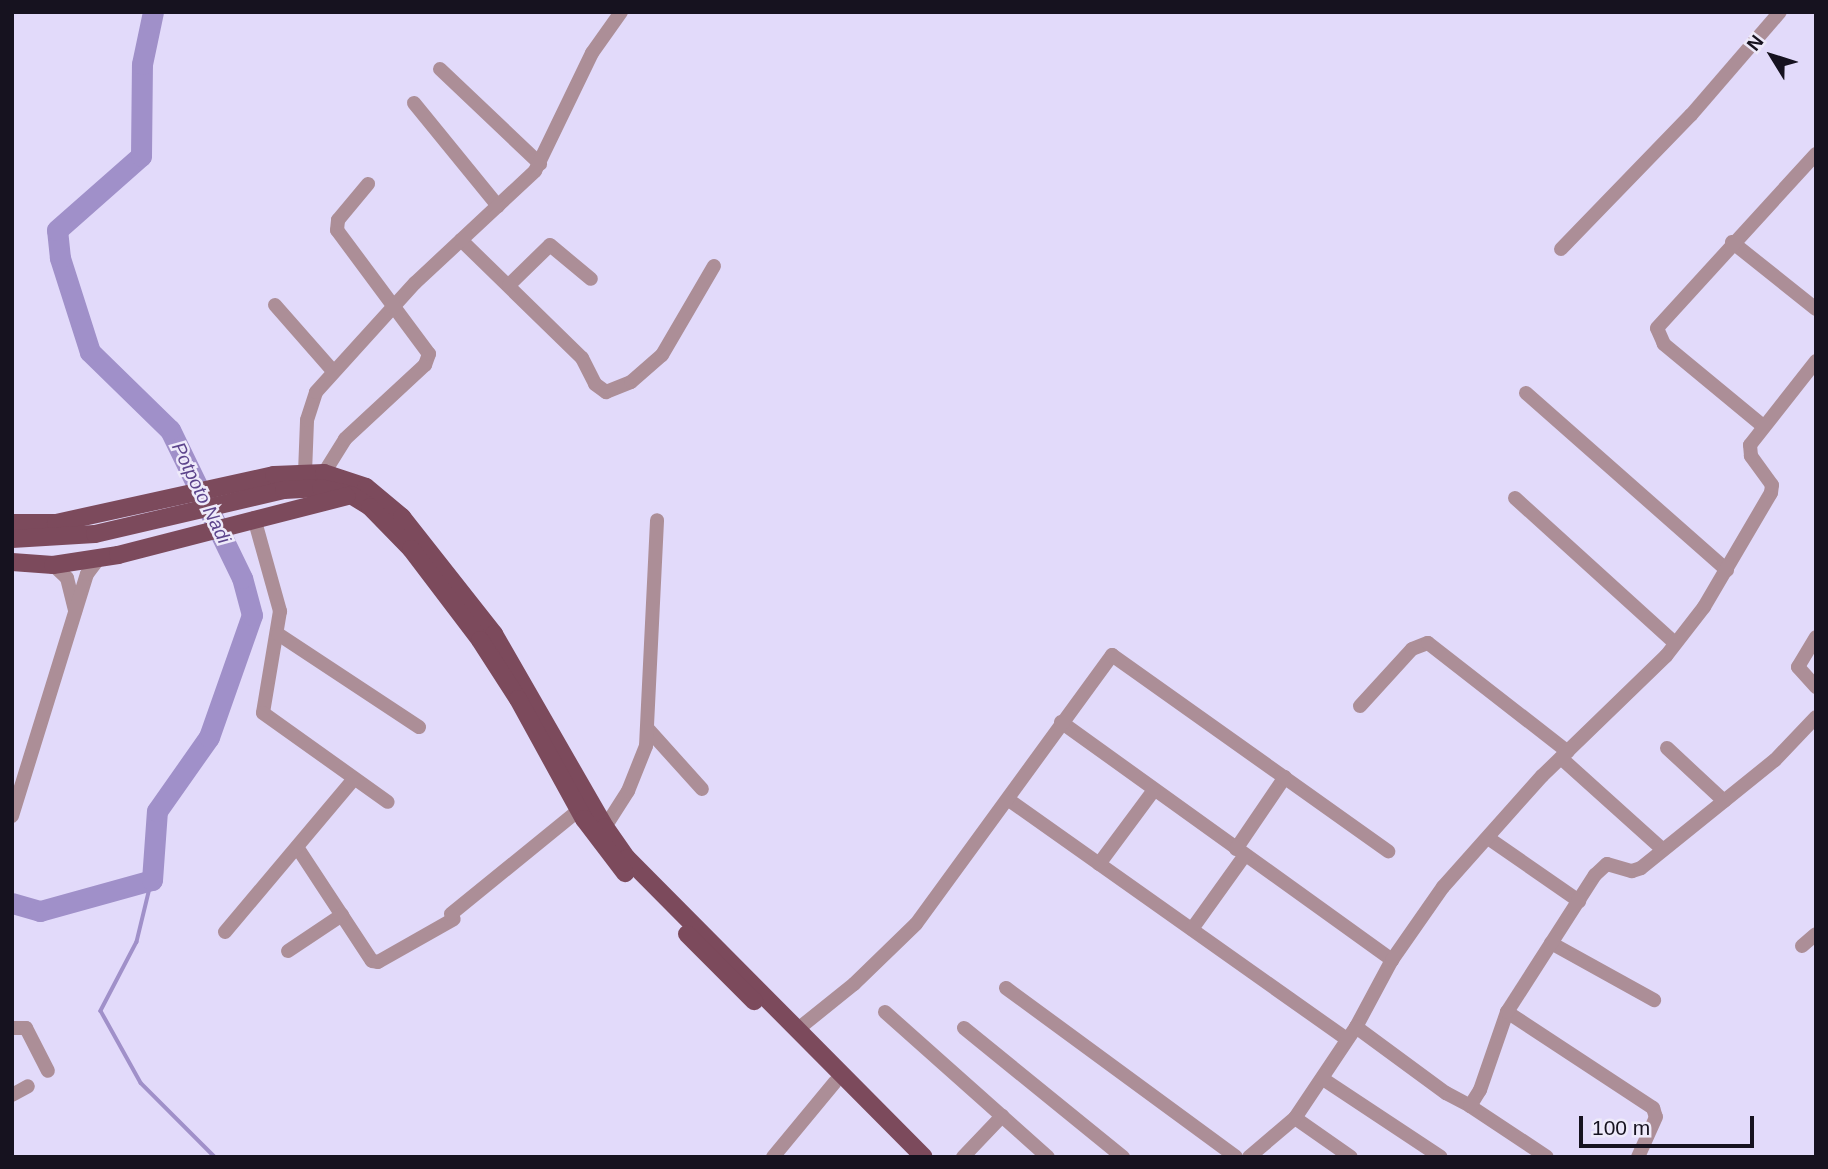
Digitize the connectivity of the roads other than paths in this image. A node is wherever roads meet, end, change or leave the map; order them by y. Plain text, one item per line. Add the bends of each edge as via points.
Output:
1 (621, 12) edge
2 (1780, 12) edge
3 (440, 69) dead end
4 (414, 103) dead end
5 (1816, 154) edge
6 (540, 164) junction
7 (368, 184) dead end
8 (498, 206) junction
9 (461, 240) junction
10 (1732, 242) junction
11 (1561, 249) dead end
12 (713, 266) dead end
13 (591, 279) dead end
14 (509, 285) junction
15 (395, 304) junction
16 (275, 305) dead end
17 (1816, 309) edge
18 (1816, 361) edge
19 (333, 371) junction
20 (1526, 393) dead end
21 (1763, 426) junction
22 (305, 473) junction
23 (324, 473) junction
24 (239, 491) junction
25 (351, 495) junction
26 (1516, 498) dead end
27 (375, 503) junction
28 (251, 519) junction
29 (657, 520) dead end
30 (12, 523) edge
31 (93, 525) junction
32 (12, 539) edge
33 (109, 556) junction
34 (12, 562) edge
35 (53, 565) junction
36 (1727, 570) junction
37 (75, 612) junction
38 (278, 634) junction
39 (1816, 637) edge
40 (1675, 643) junction
41 (1816, 687) edge
42 (1360, 706) dead end
43 (1816, 717) edge
44 (1061, 722) junction
45 (419, 727) dead end
46 (647, 728) junction
47 (1667, 748) dead end
48 (1564, 755) junction
49 (1285, 777) junction
50 (354, 779) junction
51 (702, 789) dead end
52 (1154, 790) junction
53 (1009, 800) junction
54 (1724, 800) junction
55 (388, 802) dead end
56 (579, 810) junction
57 (12, 816) edge
58 (605, 827) junction
59 (1488, 838) junction
60 (297, 847) junction
61 (1663, 850) junction
62 (1388, 851) dead end
63 (1240, 852) junction
64 (1099, 864) junction
65 (1578, 901) junction
66 (342, 915) junction
67 (1192, 929) junction
68 (225, 932) dead end
69 (1816, 934) edge
70 (1551, 943) junction
71 (1802, 946) dead end
72 (288, 951) dead end
73 (1392, 960) junction
74 (1006, 988) dead end
75 (1654, 1000) dead end
76 (885, 1012) dead end
77 (1507, 1012) junction
78 (12, 1028) edge
79 (964, 1028) dead end
80 (798, 1029) junction
81 (1350, 1033) junction
82 (48, 1071) dead end
83 (1322, 1079) junction
84 (835, 1082) junction
85 (28, 1086) dead end
86 (12, 1095) edge
87 (1471, 1105) junction
88 (1002, 1116) junction
89 (1295, 1118) junction
90 (778, 1155) edge
91 (909, 1157) edge
92 (924, 1157) edge
93 (963, 1157) edge
94 (1048, 1157) edge
95 (1123, 1157) edge
96 (1236, 1157) edge
97 (1249, 1157) edge
98 (1351, 1157) edge
99 (1441, 1157) edge
100 (1548, 1157) edge
101 (1638, 1157) edge

1 - 6 street via 592,53
2 - 11 street via 1691,115
3 - 6 street
4 - 8 street
5 - 10 street
6 - 8 street
7 - 15 street via 338,220 337,230
8 - 9 street
9 - 14 street
9 - 15 street
10 - 17 street
10 - 21 street via 1661,319 1658,336
12 - 14 street via 662,355 615,392 600,389 582,358
13 - 14 street via 550,245
15 - 19 street
15 - 23 street via 427,348 428,359 345,439
16 - 19 street
18 - 21 street
19 - 22 street via 310,405
20 - 36 street
21 - 36 street via 1749,451 1768,476 1771,492
22 - 23 main road
22 - 24 main road
23 - 27 main road via 353,481
24 - 25 main road via 306,487
24 - 31 main road
25 - 27 main road
25 - 28 main road
26 - 40 street
27 - 56 main road via 487,650
27 - 58 main road via 422,541 494,634
28 - 33 main road
28 - 38 street via 280,611
29 - 46 street
30 - 31 main road
31 - 32 main road
33 - 35 main road
33 - 37 street via 88,574
34 - 35 main road
35 - 37 street via 67,578
36 - 40 street
37 - 57 street
38 - 45 street
38 - 50 street via 263,713
39 - 41 street via 1798,667
40 - 48 street
42 - 48 street via 1412,649 1428,643
43 - 54 street via 1775,760
44 - 49 street via 1106,659 1119,656
44 - 52 street
44 - 53 street
46 - 51 street
46 - 58 street via 642,762
47 - 54 street
48 - 59 street
48 - 61 street
49 - 62 street
49 - 63 street
50 - 55 street
50 - 60 street
52 - 63 street
52 - 64 street
53 - 64 street
53 - 80 street via 903,939
54 - 61 street
56 - 66 street via 453,917 374,962
56 - 84 main road via 618,866
58 - 80 main road via 650,881
59 - 65 street
59 - 73 street via 1443,887
60 - 66 street
60 - 68 street
61 - 65 street via 1632,871 1607,864
63 - 67 street
63 - 73 street
64 - 67 street
65 - 70 street
66 - 72 street
67 - 81 street
69 - 71 street
70 - 75 street
70 - 77 street
73 - 81 street
74 - 96 street
76 - 88 street
77 - 87 street
77 - 101 street via 1653,1108 1656,1117
78 - 82 street via 26,1028
79 - 95 street
80 - 92 main road
81 - 83 street
81 - 87 street
83 - 89 street
83 - 99 street
84 - 90 street
84 - 91 main road
85 - 86 street
87 - 100 street
88 - 93 street
88 - 94 street
89 - 97 street
89 - 98 street

